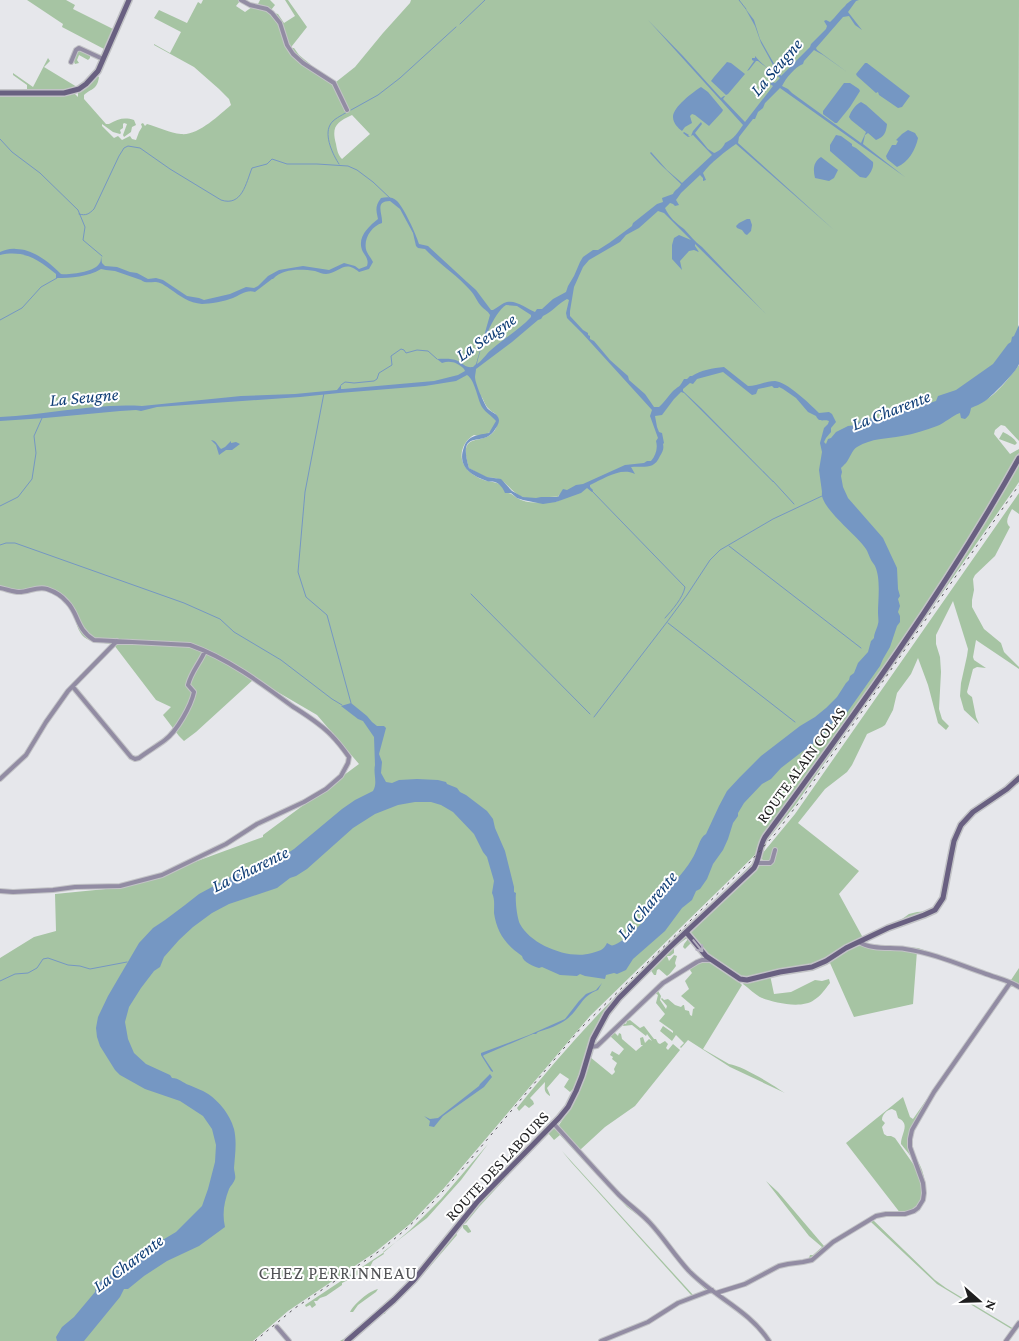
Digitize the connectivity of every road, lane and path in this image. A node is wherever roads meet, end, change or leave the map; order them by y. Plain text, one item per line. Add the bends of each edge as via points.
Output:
1 (129, 0) edge
2 (241, 0) edge
3 (253, 0) edge
4 (256, 6) junction
5 (103, 59) junction
6 (71, 62) dead end
7 (0, 94) edge
8 (347, 110) dead end
9 (1018, 460) edge
10 (0, 588) edge
11 (117, 641) junction
12 (205, 651) junction
13 (73, 687) junction
14 (1019, 778) edge
15 (0, 779) edge
16 (774, 850) dead end
17 (757, 863) junction
18 (0, 891) edge
19 (686, 932) junction
20 (859, 942) junction
21 (710, 960) junction
22 (1010, 983) junction
23 (1019, 987) edge
24 (591, 1046) junction
25 (586, 1061) joint
26 (554, 1124) junction
27 (714, 1292) junction
28 (1019, 1322) edge
29 (277, 1326) dead end
30 (289, 1341) edge
31 (347, 1341) edge
32 (601, 1341) edge
33 (769, 1341) edge
34 (1006, 1341) edge

1 - 5 street
2 - 4 street
3 - 4 street
4 - 8 street via 267,9 276,17 289,49 303,63 334,83
5 - 6 street via 79,48
5 - 7 street via 92,78 73,91
9 - 17 street, ROUTE ALAIN COLAS via 915,627 765,837
10 - 11 street via 16,592 45,588 67,602 86,635 94,640
11 - 12 street via 190,645
11 - 13 street
12 - 13 street via 189,680 188,685 194,692 192,699 172,733 139,758 131,757
12 - 18 street via 266,687 332,736 349,757 341,776 304,802 162,875 120,886
13 - 15 street via 26,755
14 - 20 street via 973,812 961,825 954,841 943,898 935,910
16 - 17 street via 772,862
17 - 19 street, ROUTE ALAIN COLAS
19 -> 21 street
19 - 24 street, ROUTE ALAIN COLAS via 613,1006
20 - 21 street via 812,967 747,980
20 - 22 street via 927,954
21 - 24 street via 697,962 663,983 597,1046
22 - 23 street
22 - 27 street via 934,1092 912,1130 910,1147 924,1193 918,1208 905,1214 872,1218 833,1242 812,1260 779,1266 745,1284
24 - 25 street, ROUTE ALAIN COLAS
25 - 26 street, ROUTE DES LABOURS via 573,1097
26 - 27 street via 630,1206 652,1224 689,1271
26 - 31 street, ROUTE DES LABOURS via 478,1201 414,1280
27 - 32 street via 678,1303 648,1322
27 - 33 street via 746,1315
28 - 34 street
29 - 30 street

